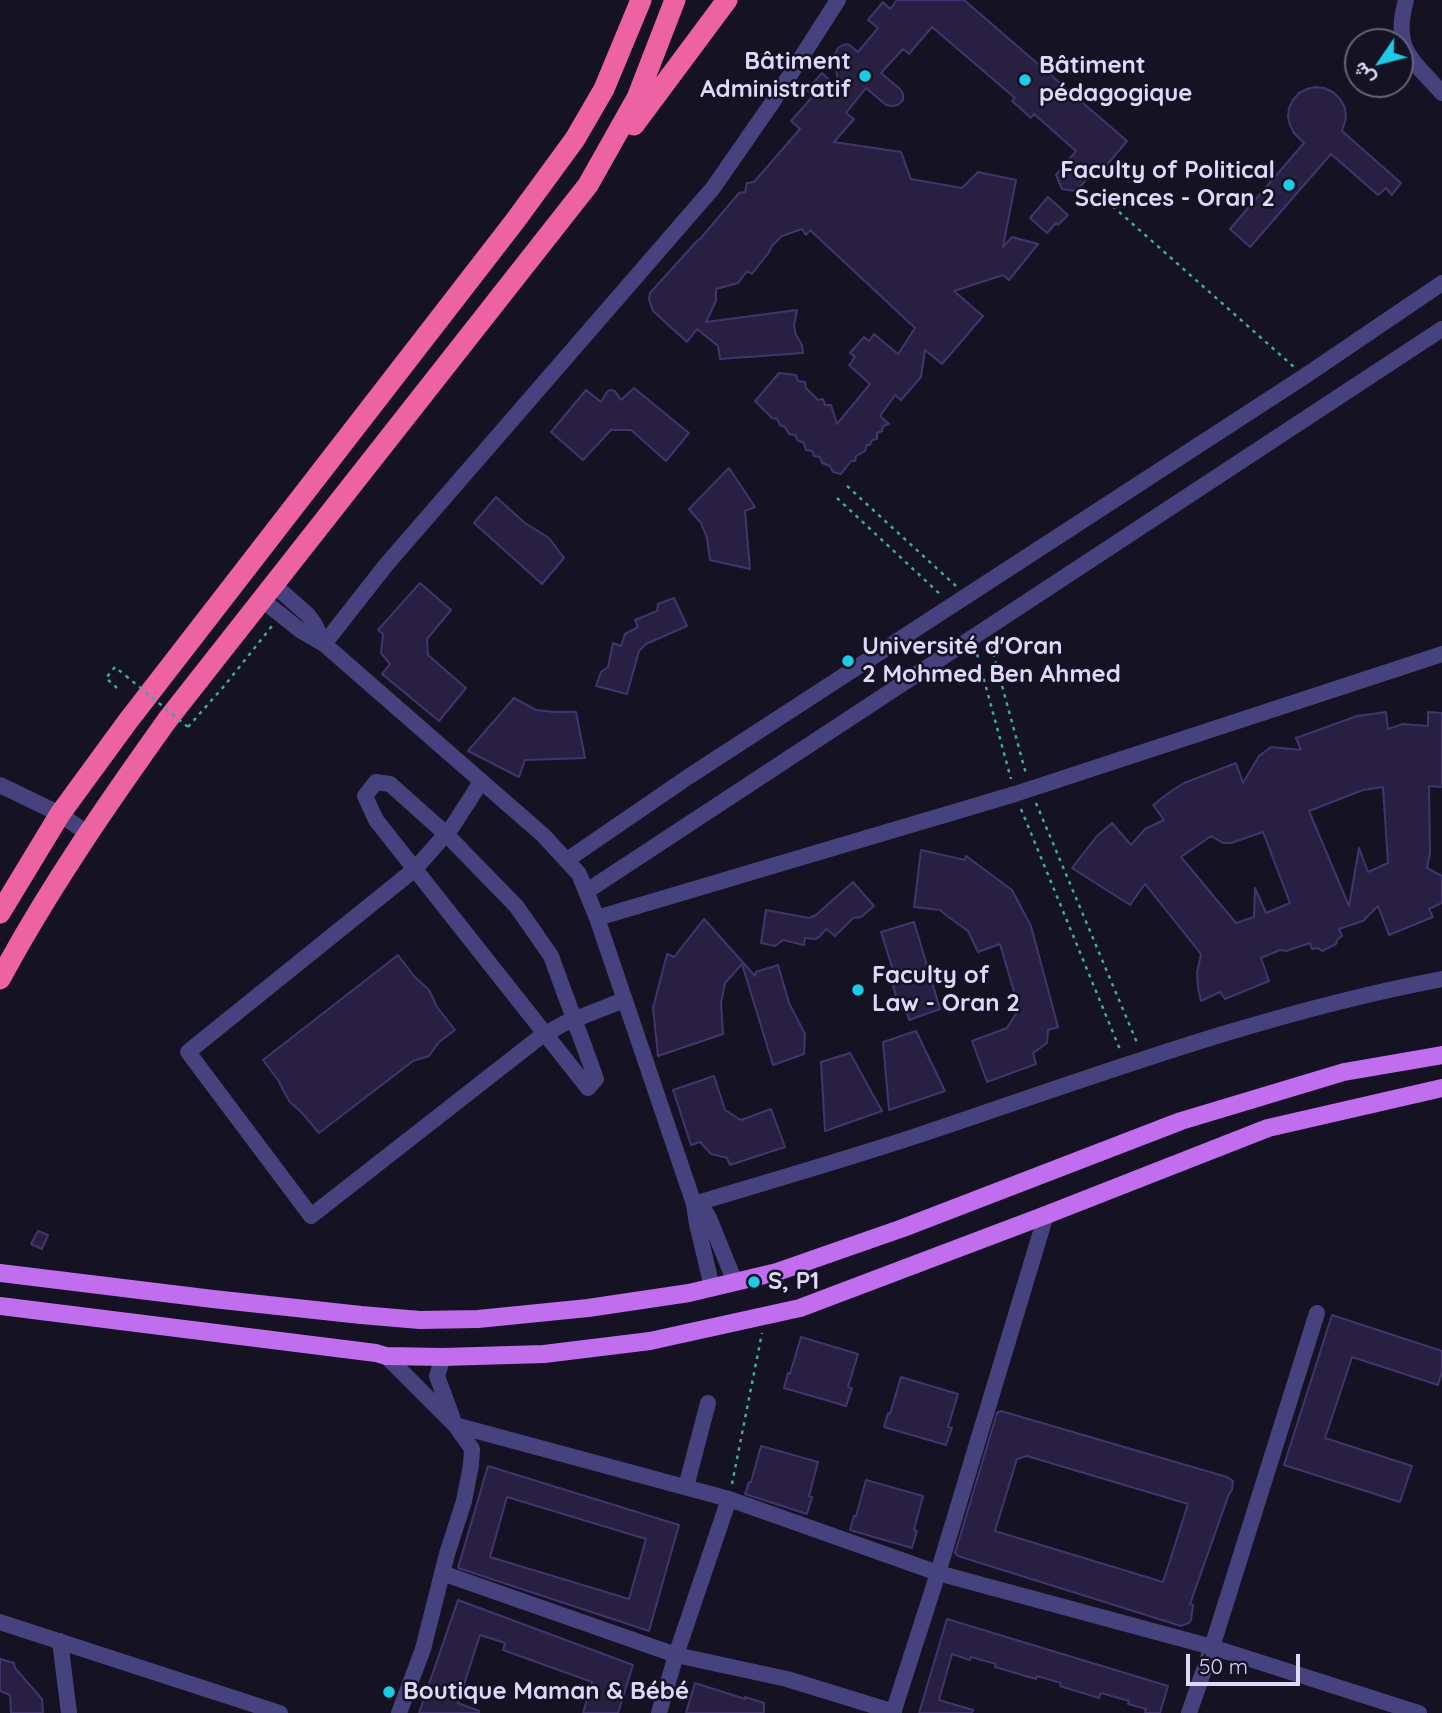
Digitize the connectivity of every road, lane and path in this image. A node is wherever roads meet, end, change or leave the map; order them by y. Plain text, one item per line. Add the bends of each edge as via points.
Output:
1 (635, 0) edge
2 (641, 0) edge
3 (675, 0) edge
4 (727, 0) edge
5 (838, 0) edge
6 (1406, 0) edge
7 (628, 34) junction
8 (1442, 93) edge
9 (588, 185) junction
10 (1100, 195) dead end
11 (1442, 283) edge
12 (1442, 328) edge
13 (1305, 376) junction
14 (847, 486) dead end
15 (836, 498) dead end
16 (267, 591) junction
17 (959, 600) junction
18 (281, 615) junction
19 (979, 633) junction
20 (324, 644) junction
21 (1442, 654) edge
22 (117, 688) dead end
23 (481, 782) junction
24 (0, 785) edge
25 (1023, 792) junction
26 (60, 814) junction
27 (88, 834) junction
28 (446, 834) junction
29 (567, 860) junction
30 (415, 869) junction
31 (587, 891) junction
32 (0, 913) edge
33 (597, 918) junction
34 (0, 979) edge
35 (1442, 979) edge
36 (624, 1000) junction
37 (575, 1019) junction
38 (545, 1034) junction
39 (1442, 1055) edge
40 (1144, 1059) junction
41 (1126, 1064) junction
42 (1442, 1088) edge
43 (694, 1204) junction
44 (1046, 1215) junction
45 (0, 1273) edge
46 (735, 1282) junction
47 (712, 1287) junction
48 (0, 1306) edge
49 (1317, 1313) dead end
50 (765, 1316) junction
51 (386, 1356) junction
52 (443, 1357) junction
53 (708, 1403) dead end
54 (455, 1425) junction
55 (687, 1487) junction
56 (729, 1499) junction
57 (442, 1573) junction
58 (938, 1573) junction
59 (0, 1622) edge
60 (60, 1641) junction
61 (1212, 1647) junction
62 (676, 1655) junction
63 (894, 1712) edge
64 (69, 1713) edge
65 (280, 1713) edge
66 (399, 1713) edge
67 (659, 1713) edge
68 (1189, 1713) edge
69 (1419, 1713) edge

1 - 7 highway
2 - 7 highway
3 - 9 highway via 637,98
4 - 9 highway
5 - 20 street via 713,188 386,565
6 - 8 street via 1403,45
7 - 26 highway via 575,139
9 - 16 highway
10 - 13 path
11 - 13 street
12 - 19 street
13 - 17 street
14 - 17 path
15 - 17 path
16 - 18 street
16 - 20 street via 308,615
16 - 27 highway via 168,719
17 - 29 street
18 - 20 street
18 - 22 path, bridge via 188,727 115,667 106,678
19 - 25 path
19 - 25 path
19 - 31 street
20 - 23 street
21 - 25 street
23 - 28 street
23 - 29 street
24 - 26 street
25 - 33 street
25 - 40 path
25 - 41 path
26 - 27 street
26 - 32 highway
27 - 34 highway
28 - 30 street
28 - 30 street via 390,785 376,782 365,796 376,820
28 - 37 street via 517,907 551,956
29 - 31 street
30 - 38 street
30 - 38 street via 188,1052 311,1216
31 - 33 street
33 - 36 street
35 - 40 street via 1336,1002
36 - 37 street
36 - 43 street
37 - 38 street
37 - 38 street via 596,1079 588,1088
39 - 46 main road via 1344,1072 1181,1121 903,1228
40 - 41 street
41 - 43 street via 910,1138
42 - 44 main road via 1268,1128
43 - 46 street via 709,1218
43 - 47 street
44 - 50 main road via 800,1308
44 - 58 street
45 - 47 main road via 421,1320 588,1308
46 - 47 main road
48 - 51 main road
49 - 61 street
50 - 52 main road via 650,1341 544,1354
50 - 56 path
51 - 52 main road
51 - 54 street
52 - 54 street via 438,1376
53 - 55 street
54 - 55 street
54 - 57 street via 472,1448 471,1465
55 - 56 street
56 - 58 street
56 - 62 street
57 - 62 street
57 - 66 street via 423,1649
58 - 61 street
58 - 63 street
59 - 60 street
60 - 64 street
60 - 65 street
61 - 68 street
61 - 69 street
62 - 63 street via 787,1679
62 - 67 street

